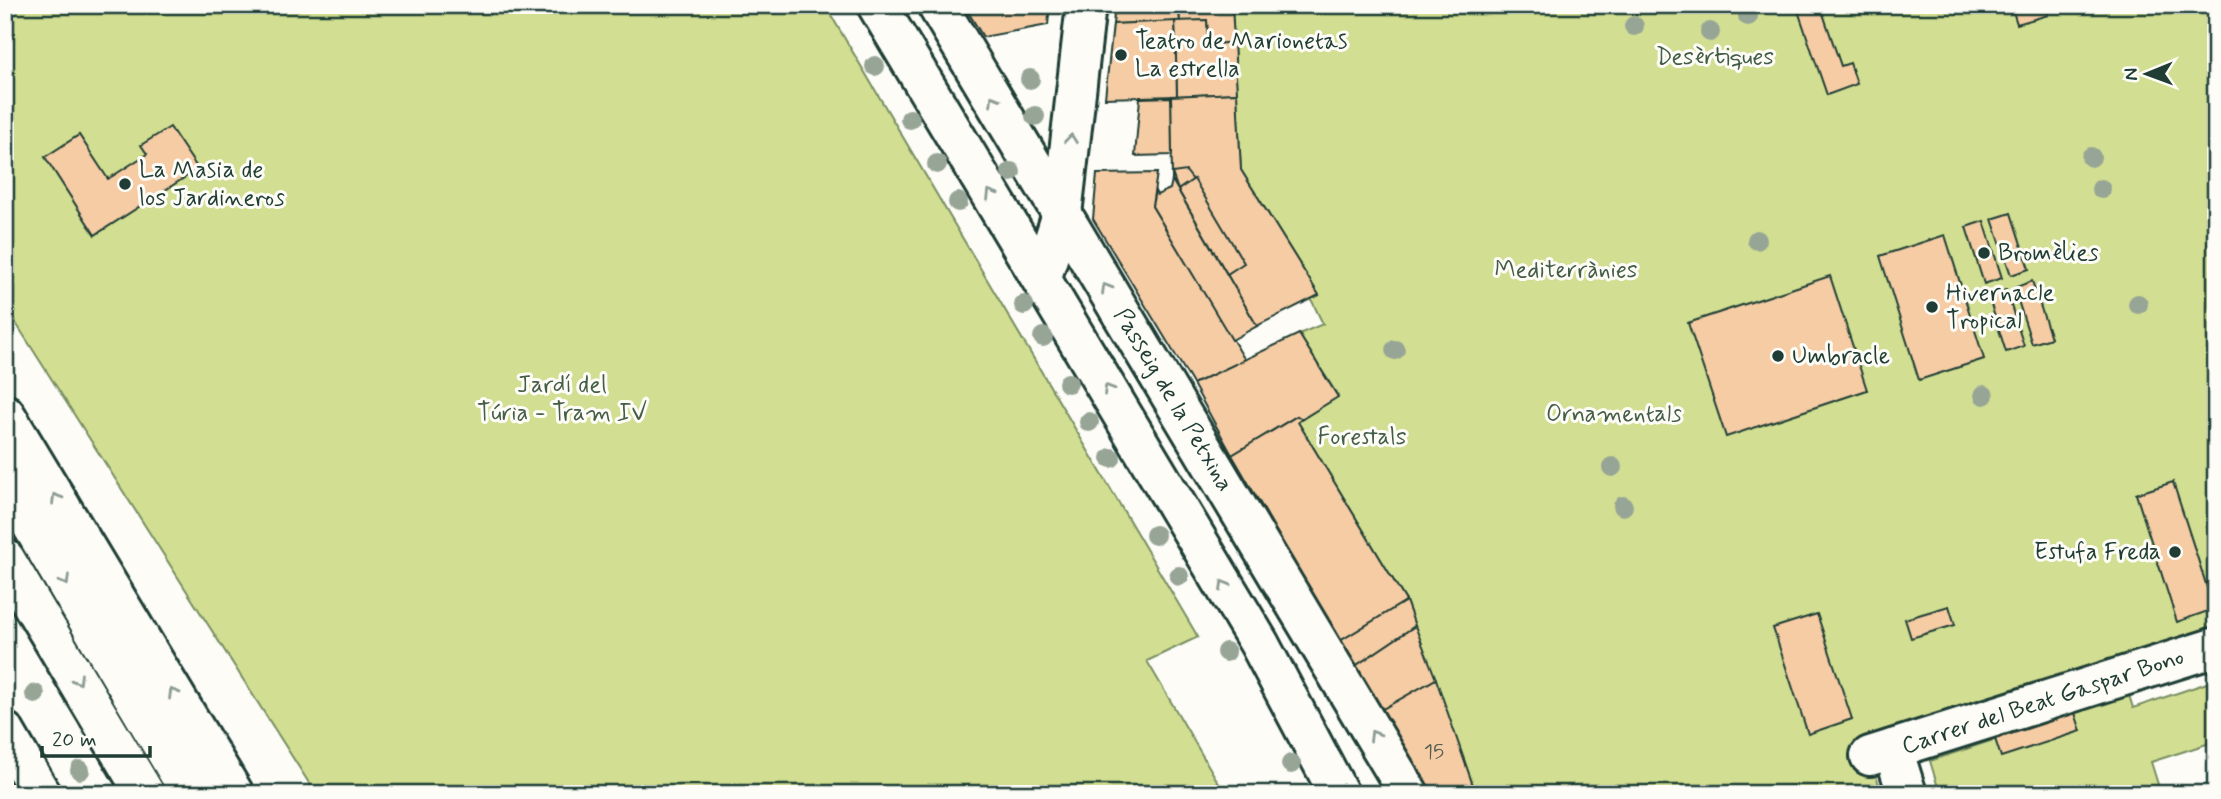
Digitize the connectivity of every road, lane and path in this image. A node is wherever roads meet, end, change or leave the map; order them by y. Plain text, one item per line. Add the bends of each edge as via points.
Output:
1 (877, 5) edge
2 (937, 5) edge
3 (1086, 5) edge
4 (1062, 214) junction
5 (1042, 277) junction
6 (5, 414) edge
7 (5, 480) edge
8 (5, 559) edge
9 (1259, 643) junction
10 (2216, 647) edge
11 (5, 732) edge
12 (41, 794) edge
13 (145, 794) edge
14 (191, 794) edge
15 (233, 794) edge
16 (1339, 794) edge
17 (1365, 794) edge
18 (1409, 794) edge
19 (1906, 794) edge

5 -> 1 street, Passeig de la Petxina
4 -> 2 street, Passeig de la Petxina
4 -> 3 street
4 - 5 street
18 -> 4 street, Passeig de la Petxina
9 -> 5 street, Passeig de la Petxina
15 -> 6 street
7 -> 14 street
8 -> 13 street
9 - 16 street, Passeig de la Petxina
9 - 17 street, Passeig de la Petxina
10 - 19 street, Carrer del Beat Gaspar Bono via 1881,753
11 - 12 street

